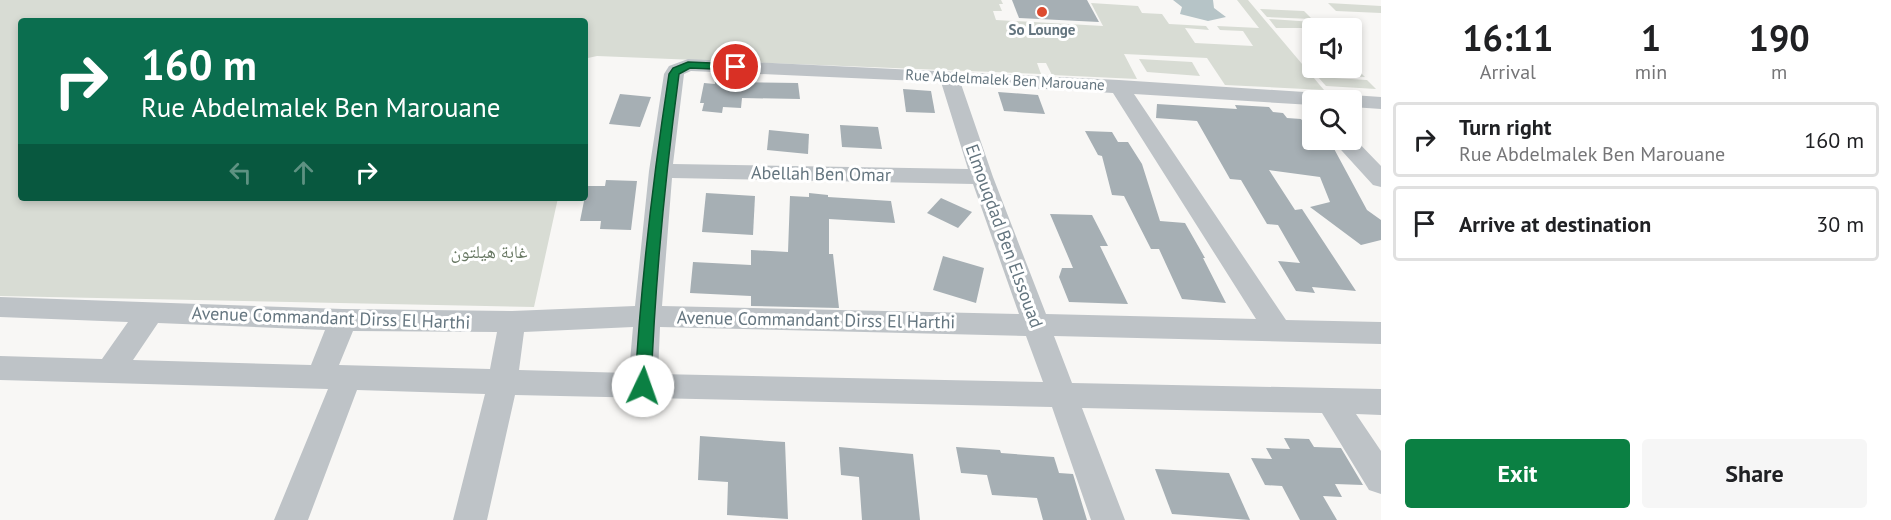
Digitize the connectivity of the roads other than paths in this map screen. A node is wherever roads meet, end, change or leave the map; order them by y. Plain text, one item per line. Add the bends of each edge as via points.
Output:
1 (949, 77) junction
2 (1119, 86) junction
3 (1302, 102) edge
4 (1362, 102) edge
5 (1381, 103) edge
6 (1352, 150) edge
7 (660, 171) junction
8 (982, 177) junction
9 (1381, 180) edge
10 (0, 307) edge
11 (150, 312) junction
12 (646, 316) junction
13 (343, 320) junction
14 (512, 322) junction
15 (1035, 325) junction
16 (1279, 332) junction
17 (1381, 333) edge
18 (0, 368) edge
19 (110, 371) junction
20 (333, 378) junction
21 (503, 382) junction
22 (643, 386) junction
23 (1061, 395) junction
24 (1330, 400) junction
25 (1381, 402) edge
26 (1381, 478) edge
27 (291, 520) edge
28 (470, 520) edge
29 (1108, 520) edge

1 - 2 street, Rue Abdelmalek Ben Marouane via 1046,73
1 - 7 street, Rue Abdelmalek Ben Marouane via 688,65 674,74
1 - 8 street, Elmouqdad Ben Elssouad
2 - 3 street, Rue Abdelmalek Ben Marouane
2 - 16 street
4 - 5 street
6 - 9 street
7 - 8 street, Abellah Ben Omar
7 - 12 street
8 - 15 street, Elmouqdad Ben Elssouad
10 - 11 street, Avenue Commandant Dirss El Harthi
11 - 13 street, Avenue Commandant Dirss El Harthi
11 - 19 street
12 - 14 street, Avenue Commandant Dirss El Harthi
12 - 15 street, Avenue Commandant Dirss El Harthi
12 - 22 street
13 - 14 street, Avenue Commandant Dirss El Harthi
13 - 20 street
14 - 21 street
15 - 16 street, Avenue Commandant Dirss El Harthi
15 - 23 street, Elmouqdad Ben Elssouad
16 - 17 street, Avenue Commandant Dirss El Harthi
18 - 19 street
19 - 20 street
20 - 21 street
20 - 27 street
21 - 22 street
21 - 28 street
22 - 23 street
23 - 24 street
23 - 29 street, Elmouqdad Ben Elssouad
24 - 25 street
24 - 26 street

